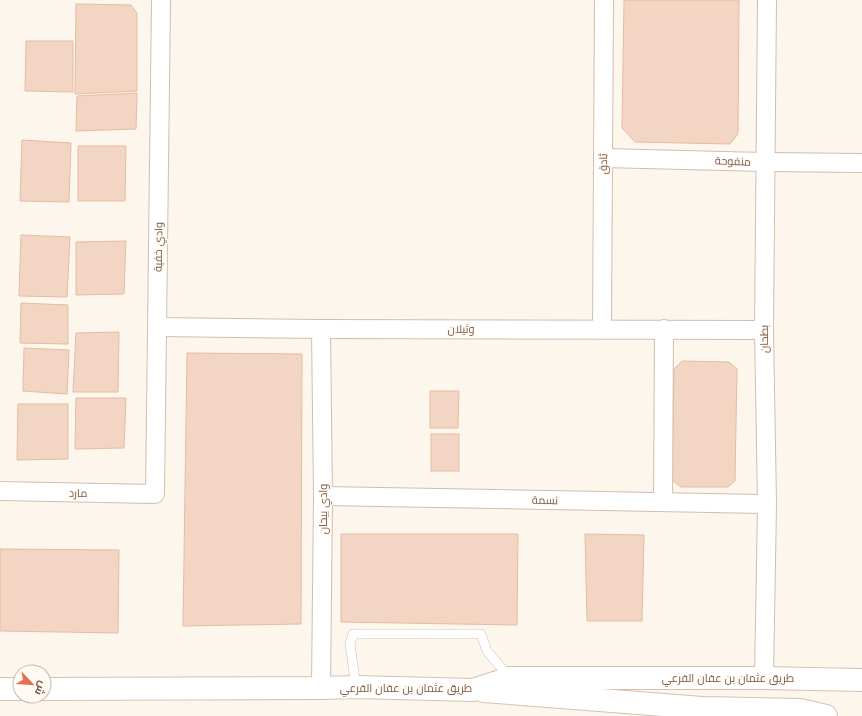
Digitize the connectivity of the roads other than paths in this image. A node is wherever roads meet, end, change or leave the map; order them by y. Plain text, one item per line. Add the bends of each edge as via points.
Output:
1 (161, 0) edge
2 (604, 0) edge
3 (766, 0) edge
4 (604, 158) junction
5 (765, 162) junction
6 (862, 163) edge
7 (157, 327) junction
8 (321, 329) junction
9 (602, 329) junction
10 (664, 329) junction
11 (764, 330) junction
12 (0, 491) edge
13 (155, 494) joint
14 (323, 496) junction
15 (663, 502) junction
16 (767, 504) junction
17 (510, 678) junction
18 (764, 678) junction
19 (862, 680) edge
20 (356, 687) junction
21 (321, 688) junction
22 (0, 689) edge
23 (12, 689) edge
24 (52, 689) edge
25 (473, 690) junction
26 (826, 716) edge

1 - 7 street, وادي خفية
2 - 4 street, ثادق
3 - 5 street, بطحان
4 - 5 street, منفوحة
4 - 9 street, ثادق
5 - 6 street, منفوحة
5 - 11 street, بطحان
7 - 8 street, وثيلان
7 - 13 street, وادي خفية
8 - 9 street, وثيلان
8 - 14 street, وادي بيحان
9 - 10 street, وثيلان
10 - 11 street, وثيلان
10 - 15 street
11 - 16 street, بطحان
12 - 13 street, مارد
14 - 15 street, نسمة
14 - 21 street, وادي بيحان
15 - 16 street, نسمة
16 - 18 street, بطحان
17 - 18 street, طريق عثمان بن عفان الفرعي
17 - 20 lane via 487,651 481,634 353,634 350,644
17 - 25 street, طريق عثمان بن عفان الفرعي
18 - 19 street, طريق عثمان بن عفان الفرعي
20 - 21 street, طريق عثمان بن عفان الفرعي
20 - 25 street, طريق عثمان بن عفان الفرعي
21 - 24 street, طريق عثمان بن عفان الفرعي
22 - 23 street
25 - 26 street via 702,708 800,710

